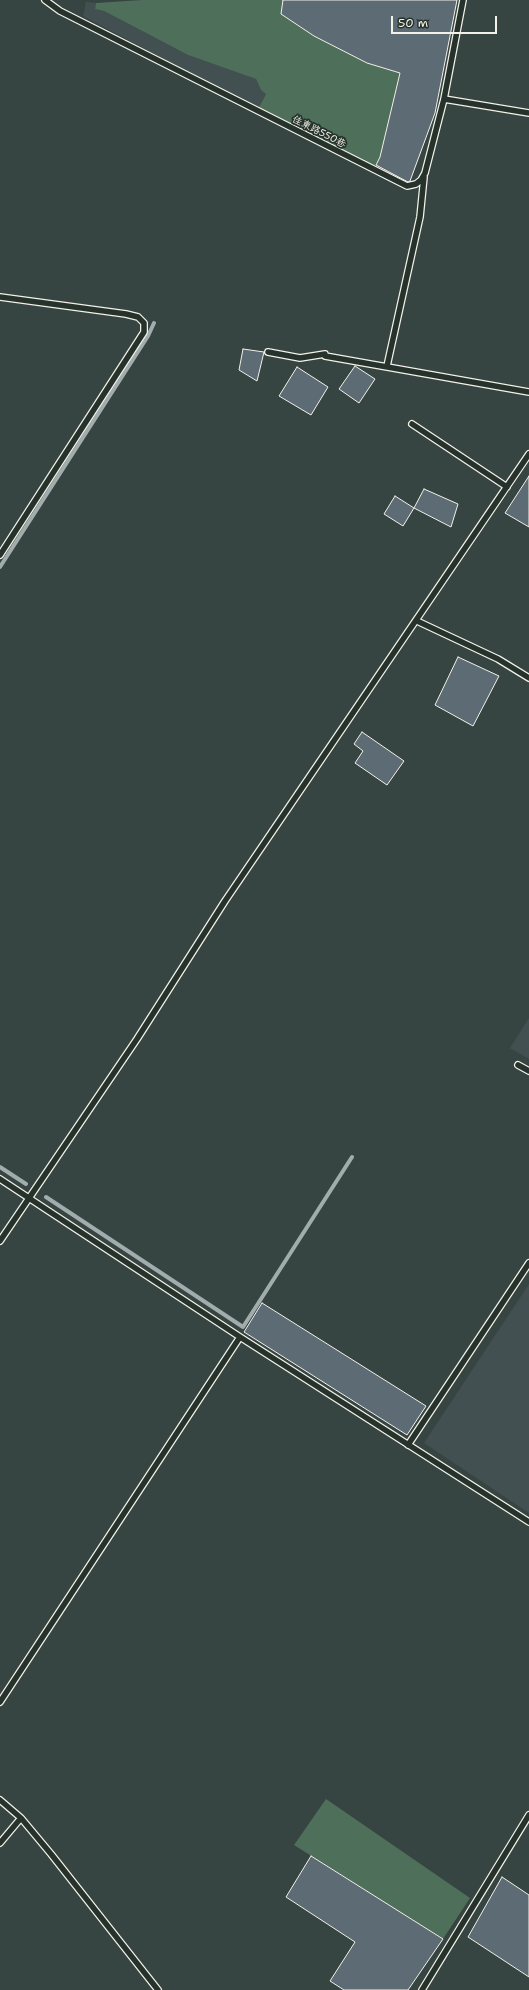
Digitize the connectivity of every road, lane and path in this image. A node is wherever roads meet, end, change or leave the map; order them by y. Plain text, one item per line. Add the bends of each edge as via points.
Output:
1 (45, 0) edge
2 (463, 0) edge
3 (444, 99) junction
4 (529, 113) edge
5 (425, 173) junction
6 (0, 297) edge
7 (268, 352) dead end
8 (386, 366) junction
9 (529, 392) edge
10 (412, 424) dead end
11 (529, 454) edge
12 (506, 487) junction
13 (0, 555) edge
14 (417, 621) junction
15 (529, 678) edge
16 (518, 1065) dead end
17 (529, 1071) edge
18 (0, 1179) edge
19 (30, 1199) junction
20 (0, 1241) edge
21 (529, 1263) edge
22 (240, 1337) junction
23 (408, 1445) junction
24 (529, 1522) edge
25 (0, 1702) edge
26 (0, 1800) edge
27 (529, 1815) edge
28 (21, 1818) junction
29 (0, 1843) edge
30 (158, 1990) edge
31 (422, 1990) edge

1 - 5 lane, 佳東路550巷 via 60,11 407,186 416,184
2 - 3 lane
3 - 4 lane
3 - 5 lane
5 - 8 lane via 420,217
6 - 13 lane via 126,314 144,323 144,332
7 - 8 lane via 300,358 325,354
8 - 9 lane
10 - 12 lane
11 - 12 lane
12 - 14 lane
14 - 15 lane via 498,659
14 - 19 lane via 225,901
16 - 17 lane
18 - 19 lane
19 - 20 lane
19 - 22 lane
21 - 23 lane
22 - 23 lane
22 - 25 lane
23 - 24 lane
26 - 28 lane
27 - 31 lane
28 - 29 lane
28 - 30 lane

